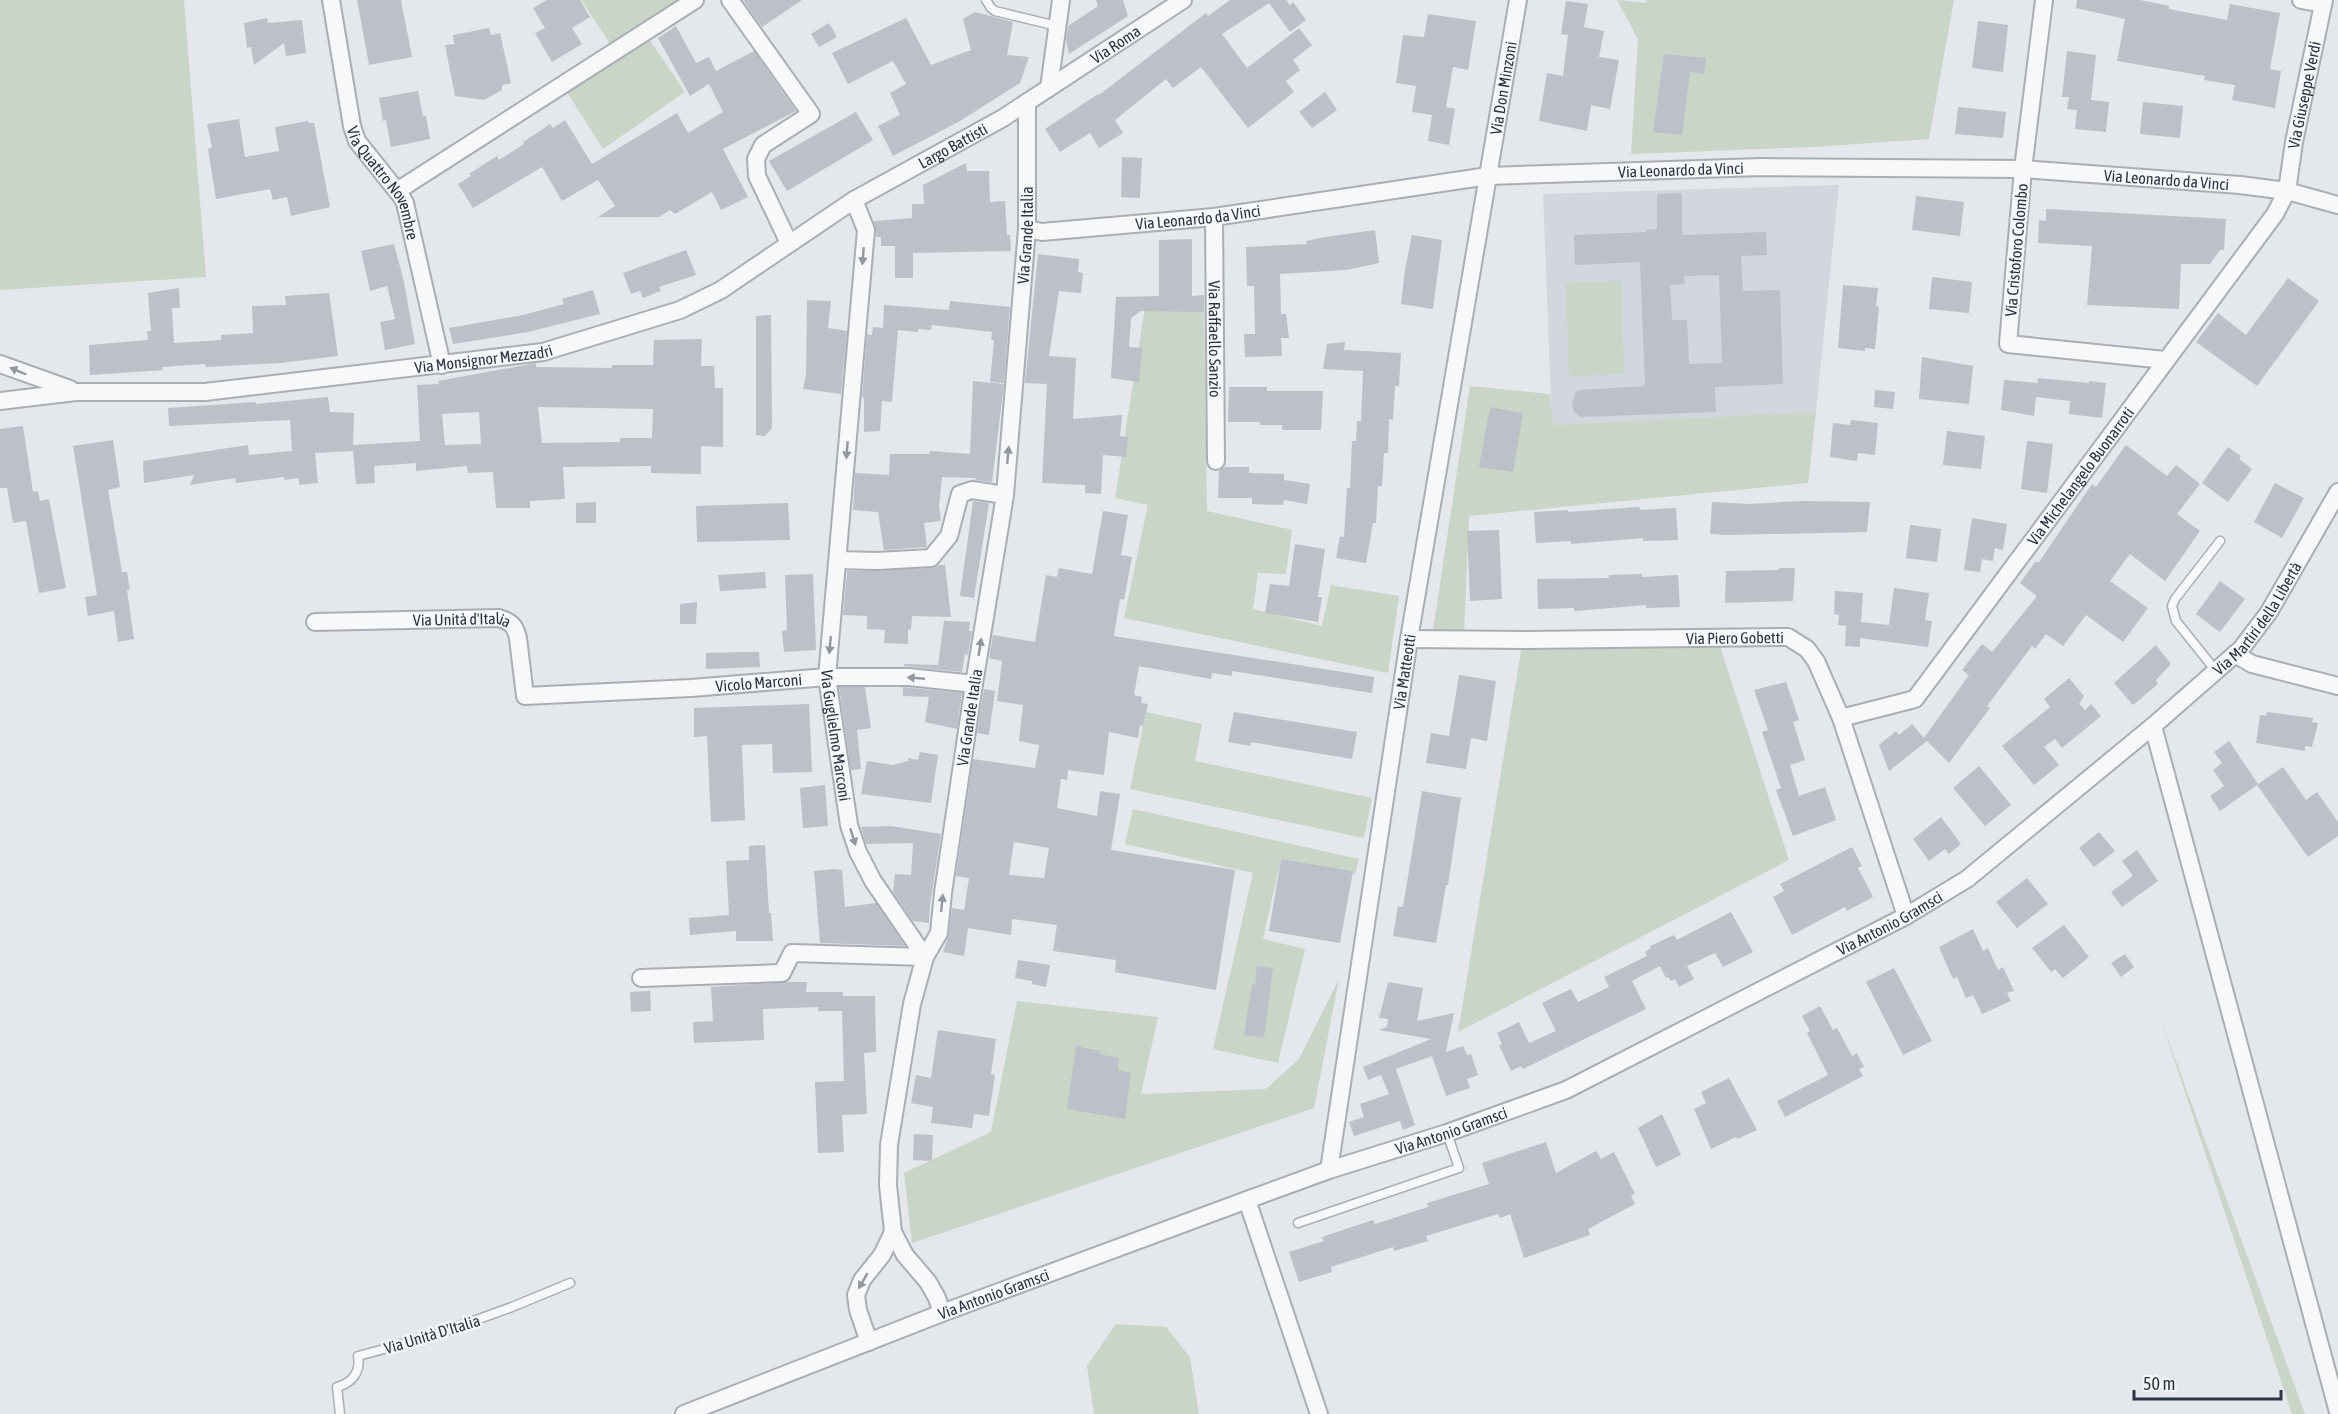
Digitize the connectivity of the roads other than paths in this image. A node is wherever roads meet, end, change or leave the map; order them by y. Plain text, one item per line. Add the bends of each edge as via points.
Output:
1 (331, 0) edge
2 (695, 0) edge
3 (730, 0) edge
4 (986, 0) edge
5 (1060, 0) edge
6 (1183, 0) edge
7 (1518, 0) edge
8 (2044, 0) edge
9 (2301, 0) edge
10 (2323, 2) edge
11 (1057, 26) junction
12 (1049, 88) junction
13 (1027, 102) junction
14 (2023, 169) junction
15 (1488, 176) junction
16 (2287, 190) junction
17 (398, 191) junction
18 (854, 200) junction
19 (2338, 206) edge
20 (1214, 217) junction
21 (1027, 229) junction
22 (789, 243) junction
23 (2165, 360) junction
24 (0, 364) edge
25 (442, 365) junction
26 (76, 392) junction
27 (0, 400) edge
28 (1216, 461) dead end
29 (2338, 492) edge
30 (1005, 495) junction
31 (2220, 541) dead end
32 (838, 560) junction
33 (315, 622) dead end
34 (1409, 639) junction
35 (2235, 654) junction
36 (2216, 671) junction
37 (826, 676) junction
38 (974, 684) junction
39 (2338, 686) edge
40 (691, 688) joint
41 (1841, 718) junction
42 (2153, 726) junction
43 (1906, 916) junction
44 (925, 957) junction
45 (641, 978) dead end
46 (1447, 1133) junction
47 (1329, 1170) junction
48 (1247, 1200) junction
49 (1298, 1223) dead end
50 (894, 1232) junction
51 (570, 1283) dead end
52 (942, 1313) junction
53 (869, 1342) junction
54 (2338, 1412) edge
55 (340, 1414) edge
56 (684, 1414) edge
57 (1319, 1414) edge

1 - 17 street, Via Quattro Novembre via 357,141
2 - 17 street
3 - 22 street via 811,114 763,145 756,159 757,176
4 - 11 lane via 995,11
5 - 11 street
6 - 12 street, Via Roma
7 - 15 street, Via Don Minzoni
8 - 14 street, Via Cristoforo Colombo
9 - 10 street
10 - 16 street, Via Giuseppe Verdi
11 - 12 street
12 - 13 street, Largo Battisti
13 - 18 street, Largo Battisti
13 - 21 street, Via Grande Italia
14 - 15 street, Via Leonardo da Vinci via 1761,167
14 - 16 street, Via Leonardo da Vinci
14 - 23 street, Via Cristoforo Colombo via 2008,344
15 - 20 street, Via Leonardo da Vinci
15 - 34 street, Via Matteotti
16 - 19 street, Via Leonardo da Vinci
16 - 23 street, Via Michelangelo Buonarroti via 2275,214
17 - 25 street, Via Quattro Novembre via 405,203
18 - 22 street, Via Monsignor Mezzadri
18 -> 32 street, Via Guglielmo Marconi via 866,230
20 - 21 street, Via Leonardo da Vinci via 1042,232
20 - 28 street, Via Raffaello Sanzio
30 -> 21 street, Via Grande Italia
22 - 25 street, Via Monsignor Mezzadri via 721,290 680,310 543,352
23 - 41 street, Via Michelangelo Buonarroti via 1915,699
26 -> 24 street
25 - 26 street, Via Monsignor Mezzadri via 205,392
26 - 27 street
29 - 35 street, Via Martiri della Libertà via 2269,612
30 - 32 street via 972,490 960,494 948,536 930,558
38 -> 30 street, Via Grande Italia
31 - 36 lane via 2172,606 2176,621
32 -> 37 street, Via Guglielmo Marconi
33 - 40 street, Via Unità d'Italia via 499,618 516,629 525,696
34 - 41 street, Via Piero Gobetti via 1788,637 1816,661
34 - 47 street, Via Matteotti
35 - 36 street, Via Martiri della Libertà
35 - 39 street via 2252,664
36 - 42 street, Via Martiri della Libertà
38 -> 37 street, Vicolo Marconi via 909,677
37 - 40 street, Vicolo Marconi
37 -> 44 street, Via Guglielmo Marconi via 849,825 858,852
44 -> 38 street, Via Grande Italia via 939,933
41 - 43 street, Via Piero Gobetti
42 - 43 street, Via Antonio Gramsci via 1967,879
42 - 54 street
43 - 46 street, Via Antonio Gramsci via 1566,1090
44 - 45 street via 792,953 782,973
44 - 50 street, Via Grande Italia via 906,1035 889,1145 888,1185
46 - 47 street, Via Antonio Gramsci
46 - 49 lane via 1459,1168
47 - 48 street, Via Antonio Gramsci
48 - 52 street, Via Antonio Gramsci
48 - 57 street
50 - 52 street, Via Grande Italia via 905,1256 928,1282
50 -> 53 street via 858,1287 858,1310
51 - 55 lane, Via Unità D'Italia via 429,1337 358,1356 355,1376 337,1387
52 - 53 street, Via Antonio Gramsci
53 - 56 street, Via Antonio Gramsci

